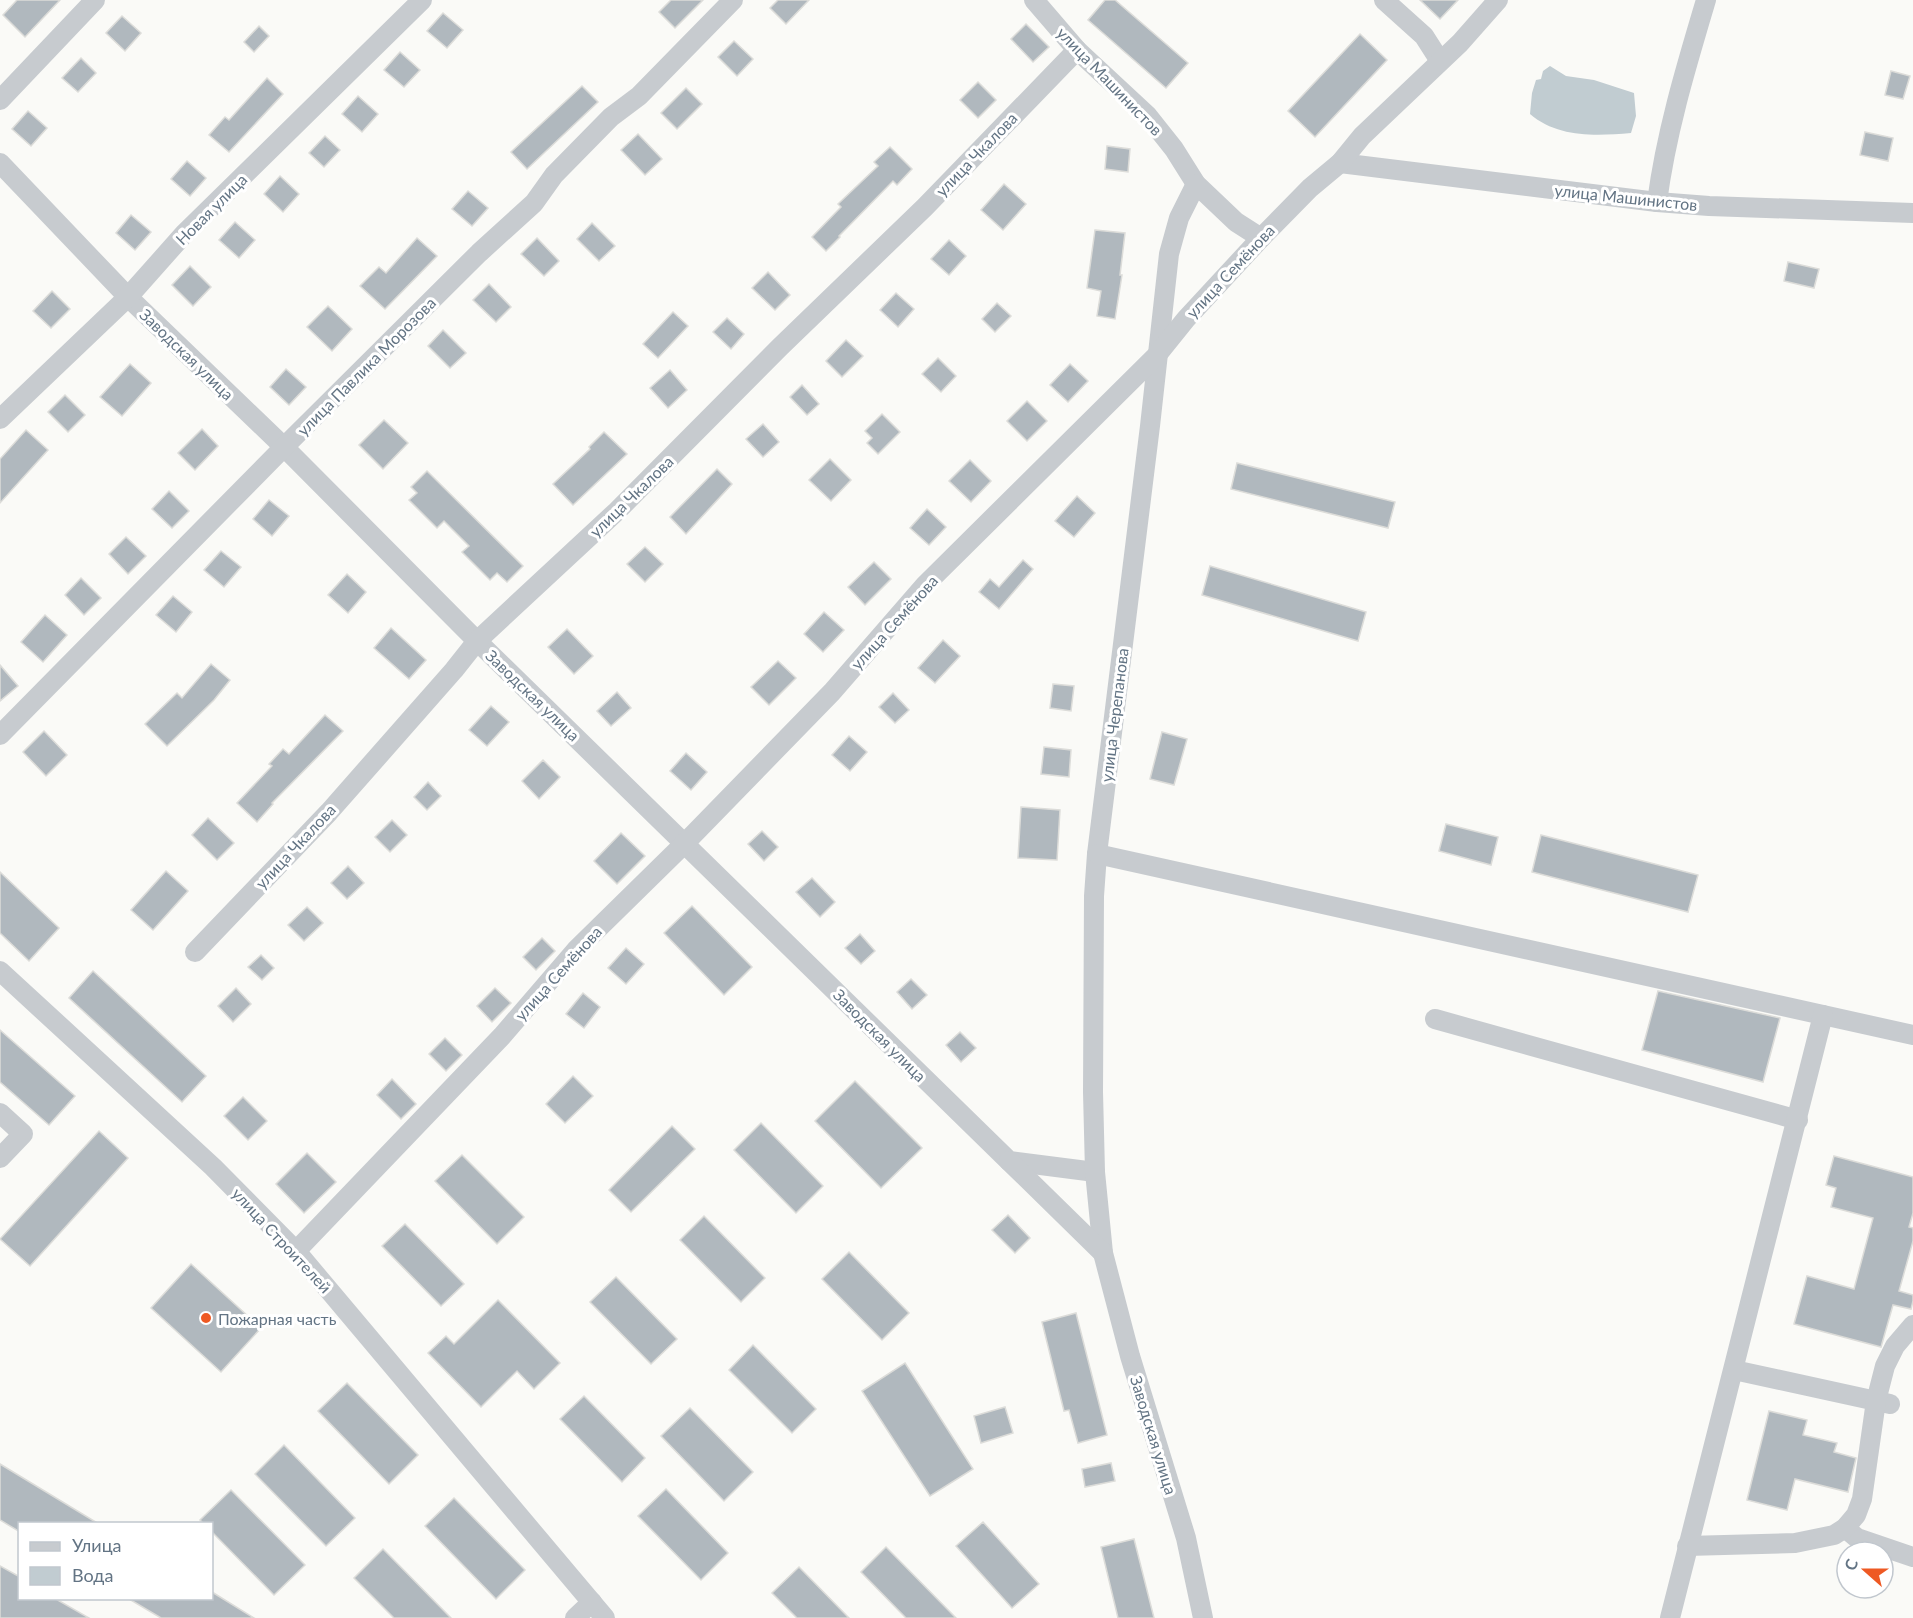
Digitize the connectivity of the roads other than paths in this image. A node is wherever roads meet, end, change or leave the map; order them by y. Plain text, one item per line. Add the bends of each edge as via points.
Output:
1 (95, 0) edge
2 (422, 0) edge
3 (734, 0) edge
4 (1034, 0) edge
5 (1384, 0) edge
6 (1498, 0) edge
7 (1706, 0) edge
8 (1077, 50) junction
9 (1440, 61) junction
10 (0, 100) edge
11 (1340, 163) junction
12 (0, 164) edge
13 (1196, 184) junction
14 (1657, 202) junction
15 (1913, 213) edge
16 (1261, 238) junction
17 (128, 297) junction
18 (1157, 355) junction
19 (0, 419) edge
20 (284, 447) junction
21 (477, 641) junction
22 (0, 735) edge
23 (685, 843) junction
24 (1097, 854) junction
25 (195, 952) dead end
26 (0, 971) edge
27 (1823, 1015) junction
28 (1435, 1019) dead end
29 (1913, 1035) edge
30 (0, 1113) edge
31 (1798, 1120) junction
32 (0, 1158) edge
33 (1009, 1161) junction
34 (1095, 1172) junction
35 (296, 1251) junction
36 (1103, 1253) junction
37 (1913, 1325) edge
38 (1734, 1370) junction
39 (1883, 1402) junction
40 (1845, 1527) junction
41 (1687, 1546) junction
42 (1913, 1557) edge
43 (592, 1602) junction
44 (575, 1618) edge
45 (605, 1618) edge
46 (1203, 1618) edge
47 (1670, 1618) edge

1 - 10 street
2 - 17 street, Новая улица via 184,234
3 - 20 street, улица Павлика Морозова via 639,96 610,117 554,175 534,203
4 - 8 street, улица Машинистов
5 - 9 street via 1424,36
6 - 9 street, улица Семёнова
7 - 14 street via 1674,110
8 - 13 street, улица Машинистов via 1147,115
8 - 21 street, улица Чкалова via 925,207 617,511
9 - 11 street, улица Семёнова via 1362,136
11 - 14 street, улица Машинистов
11 - 16 street, улица Семёнова
12 - 17 street, Заводская улица
13 - 16 street, улица Машинистов via 1236,222
13 - 18 street, улица Черепанова via 1179,218 1169,254
14 - 15 street, улица Машинистов
16 - 18 street, улица Семёнова
17 - 19 street, Новая улица
17 - 20 street, Заводская улица
18 - 23 street, улица Семёнова via 926,585 832,692
18 - 24 street, улица Черепанова
20 - 21 street, Заводская улица
20 - 22 street, улица Павлика Морозова
21 - 23 street, Заводская улица
21 - 25 street, улица Чкалова via 329,812
23 - 33 street, Заводская улица
23 - 35 street, улица Семёнова via 576,950 502,1036
24 - 27 street
24 - 34 street, улица Черепанова
26 - 35 street, улица Строителей via 213,1167
27 - 29 street
27 - 31 street
28 - 31 street
30 - 32 street via 23,1134
31 - 38 street
33 - 34 street
33 - 36 street, Заводская улица
34 - 36 street, улица Черепанова
35 - 43 street, улица Строителей
36 - 46 street, Заводская улица via 1186,1538
37 - 39 street via 1895,1346 1885,1366
38 - 39 street
38 - 41 street
39 - 40 street via 1862,1498 1856,1515
40 - 41 street via 1834,1535 1795,1542
40 - 42 street via 1857,1538
41 - 47 street
43 - 44 street
43 - 45 street, улица Строителей

